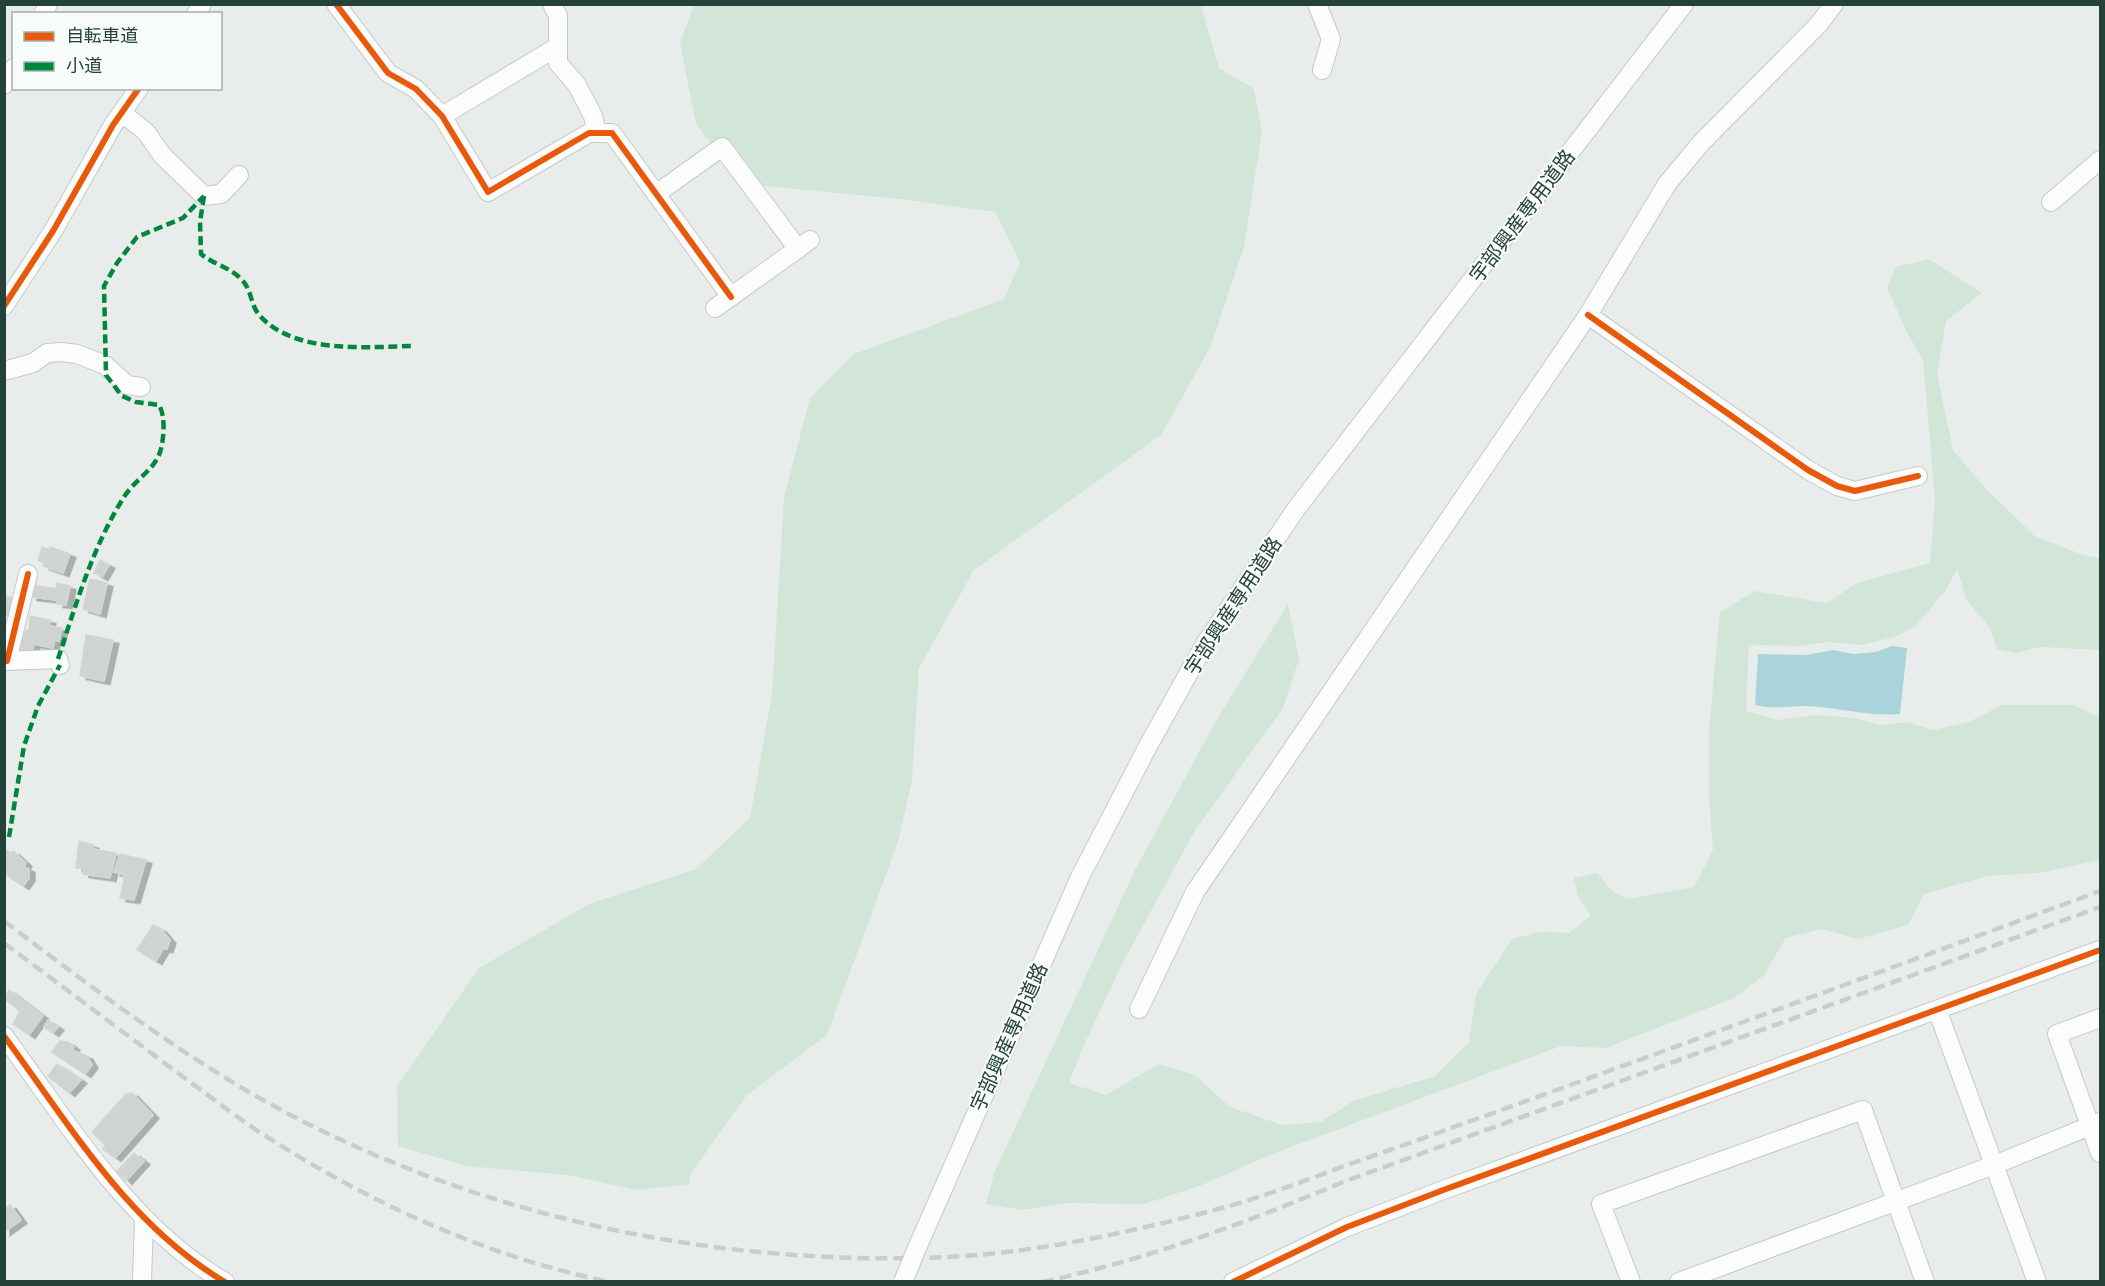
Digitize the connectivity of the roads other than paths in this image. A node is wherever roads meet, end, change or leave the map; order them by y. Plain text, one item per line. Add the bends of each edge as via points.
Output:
1 (336, 4) edge
2 (552, 4) edge
3 (1317, 4) edge
4 (1684, 4) edge
5 (1834, 4) edge
6 (557, 47) junction
7 (1322, 70) dead end
8 (12, 71) edge
9 (4, 85) edge
10 (138, 90) edge
11 (122, 112) junction
12 (442, 116) junction
13 (597, 133) junction
14 (2100, 160) edge
15 (239, 175) dead end
16 (657, 194) junction
17 (2051, 202) dead end
18 (731, 297) junction
19 (4, 306) edge
20 (715, 308) dead end
21 (1588, 315) junction
22 (4, 371) edge
23 (141, 387) dead end
24 (1918, 476) dead end
25 (28, 574) dead end
26 (6, 661) edge
27 (60, 664) dead end
28 (2100, 950) edge
29 (1139, 1009) dead end
30 (1938, 1012) junction
31 (2100, 1018) edge
32 (4, 1036) edge
33 (2096, 1124) edge
34 (2100, 1153) edge
35 (1994, 1165) junction
36 (1898, 1201) junction
37 (144, 1219) junction
38 (142, 1281) edge
39 (225, 1281) edge
40 (903, 1281) edge
41 (1233, 1281) edge
42 (1631, 1281) edge
43 (1679, 1281) edge
44 (1925, 1281) edge
45 (2037, 1281) edge

1 - 12 street via 388,73 416,89
2 - 6 street via 558,16
3 - 7 street via 1331,39
4 - 40 street, 宇部興産専用道路, bridge via 1296,510 1205,644 1080,877
5 - 21 street via 1667,184
6 - 12 street
6 - 13 street via 558,63 577,86
8 - 9 street
10 - 11 street
11 - 15 street via 146,132 162,155 204,196 221,194
11 - 19 street
12 - 13 street via 488,192 589,133
13 - 16 street via 612,134
14 - 17 street
16 - 18 street
16 - 18 street via 722,147 804,244
18 - 20 street
21 - 24 street via 1808,470 1837,486 1855,491
21 - 29 street via 1195,892
22 - 23 street via 33,363 47,353 62,352 97,362 128,386
25 - 26 street
26 - 27 street via 58,659
28 - 30 street
30 - 35 street
30 - 41 street via 1446,1189 1347,1227
31 - 33 street via 2057,1034
32 - 37 street via 109,1180
33 - 34 street
33 - 35 street
35 - 36 street
35 - 45 street
36 - 42 street via 1863,1110 1601,1204
36 - 43 street
36 - 44 street
37 - 38 street
37 - 39 street via 193,1261

